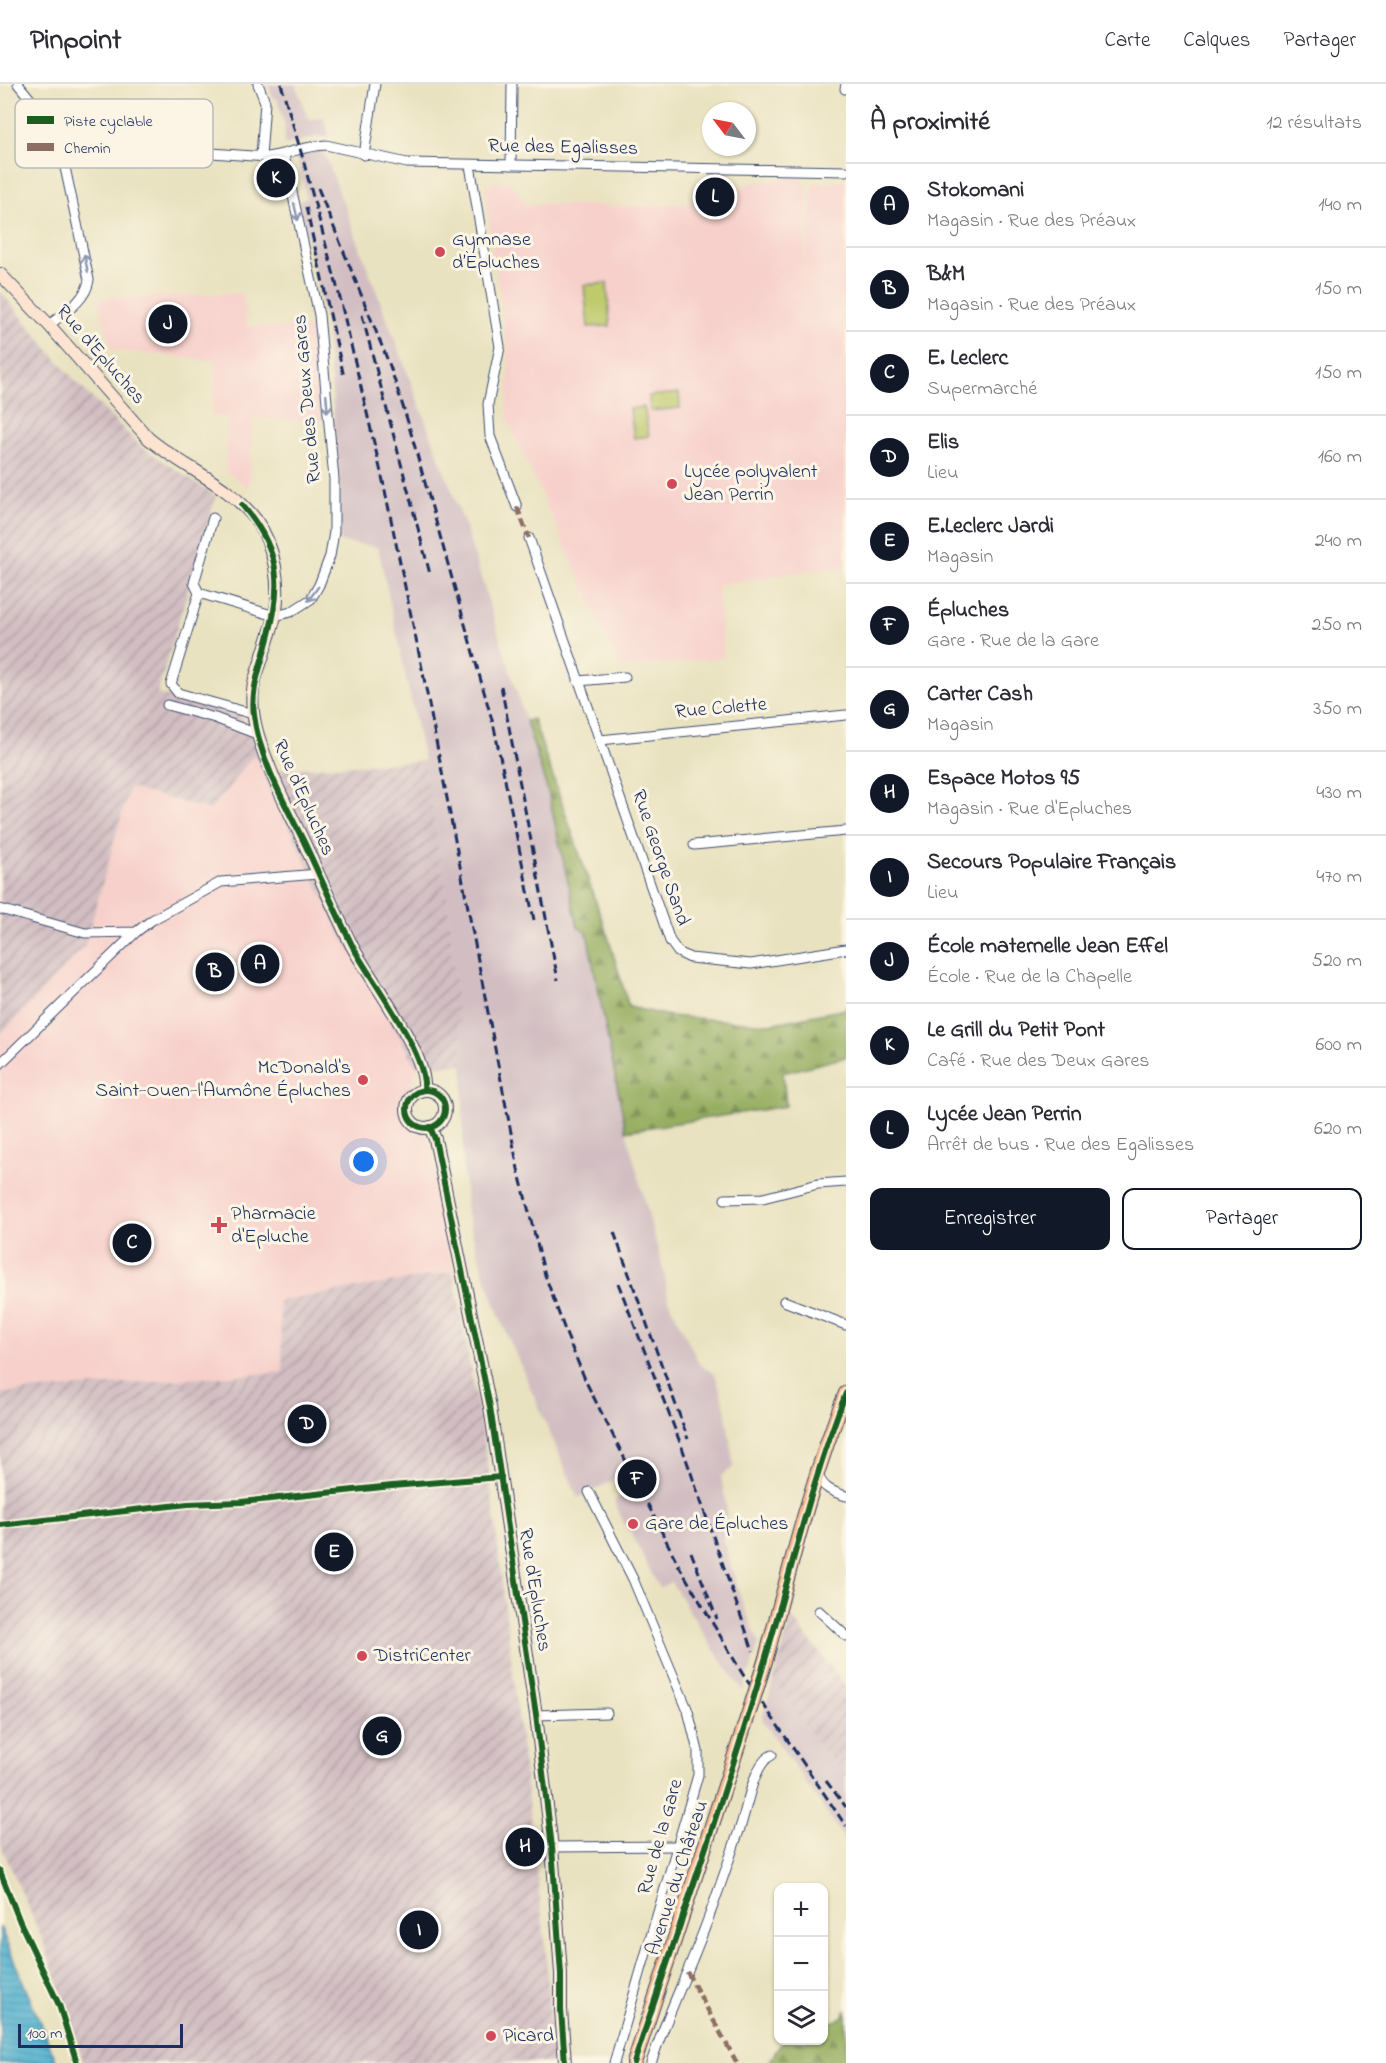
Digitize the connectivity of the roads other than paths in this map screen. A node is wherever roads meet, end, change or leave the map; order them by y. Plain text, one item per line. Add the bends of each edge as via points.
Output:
1 (18, 84) edge
2 (258, 84) edge
3 (375, 84) edge
4 (512, 84) edge
5 (30, 99) edge
6 (213, 153) edge
7 (284, 155) junction
8 (364, 155) junction
9 (261, 157) junction
10 (470, 165) junction
11 (512, 165) junction
12 (65, 168) edge
13 (846, 171) edge
14 (0, 274) edge
15 (49, 326) junction
16 (517, 507) dead end
17 (213, 518) dead end
18 (529, 538) dead end
19 (200, 593) junction
20 (275, 616) junction
21 (625, 677) dead end
22 (578, 681) junction
23 (166, 705) dead end
24 (253, 714) junction
25 (846, 714) edge
26 (257, 734) junction
27 (600, 740) junction
28 (846, 831) edge
29 (694, 845) dead end
30 (318, 874) junction
31 (0, 909) edge
32 (136, 932) junction
33 (846, 949) edge
34 (0, 1064) edge
35 (424, 1090) junction
36 (430, 1127) junction
37 (846, 1182) edge
38 (725, 1199) dead end
39 (784, 1302) dead end
40 (846, 1325) edge
41 (846, 1393) edge
42 (818, 1471) junction
43 (589, 1492) dead end
44 (832, 1492) junction
45 (846, 1496) edge
46 (809, 1501) junction
47 (819, 1611) dead end
48 (846, 1636) edge
49 (607, 1713) dead end
50 (536, 1715) junction
51 (772, 1755) dead end
52 (677, 1846) junction
53 (552, 1847) junction
54 (565, 2063) edge
55 (614, 2063) edge
56 (634, 2063) edge
57 (651, 2063) edge

1 - 5 street
2 - 9 street via 265,102
3 - 8 street
4 - 11 street
6 - 9 street, Rue des Egalisses
7 - 8 street, Rue des Egalisses via 326,145
7 - 9 street, Rue des Egalisses
7 -> 20 street, Rue des Deux Gares via 319,315 334,479 334,531 330,556 311,599 291,612
8 - 10 street, Rue des Egalisses via 398,163
10 - 11 street, Rue des Egalisses
10 - 16 street via 500,347 488,404 490,436
11 - 13 street, Rue des Egalisses
15 -> 12 street via 82,297 89,280
14 - 15 street, Rue d'Epluches
15 - 20 street, Rue d'Epluches via 148,438 225,490 257,522 276,573
17 - 19 street via 194,583
18 - 22 street, Rue George Sand
19 - 20 street
19 - 24 street via 171,684 178,693
20 - 24 street, Rue d'Epluches via 253,690
21 - 22 street
22 - 27 street, Rue George Sand
23 - 26 street
24 - 26 street, Rue d'Epluches
25 - 27 street, Rue Colette
26 - 30 street, Rue d'Epluches
27 - 33 street, Rue George Sand via 670,941 678,952 690,958 751,964
28 - 29 street
30 - 32 street via 221,882
30 - 35 street, Rue d'Epluches via 353,946 417,1058 425,1079
31 - 32 street via 85,933
32 - 34 street
35 - 36 street via 440,1097 444,1108 441,1120
35 - 36 street via 409,1100 407,1112 412,1123
36 - 50 street, Rue d'Epluches via 490,1407
37 - 38 street via 818,1184 763,1198
39 - 40 street
41 - 42 main road
42 - 44 street via 821,1482
42 - 46 main road
43 - 52 street, Rue de la Gare via 633,1579 688,1711 698,1751 698,1775
44 - 45 street
44 - 46 street
46 - 56 main road, Avenue du Château, bridge via 752,1703
47 - 48 street
49 - 50 street
50 - 53 street, Rue d'Epluches
51 - 57 street via 759,1766 701,1938
52 - 53 street
52 - 55 street, Rue de la Gare
53 - 54 street, Rue d'Epluches

